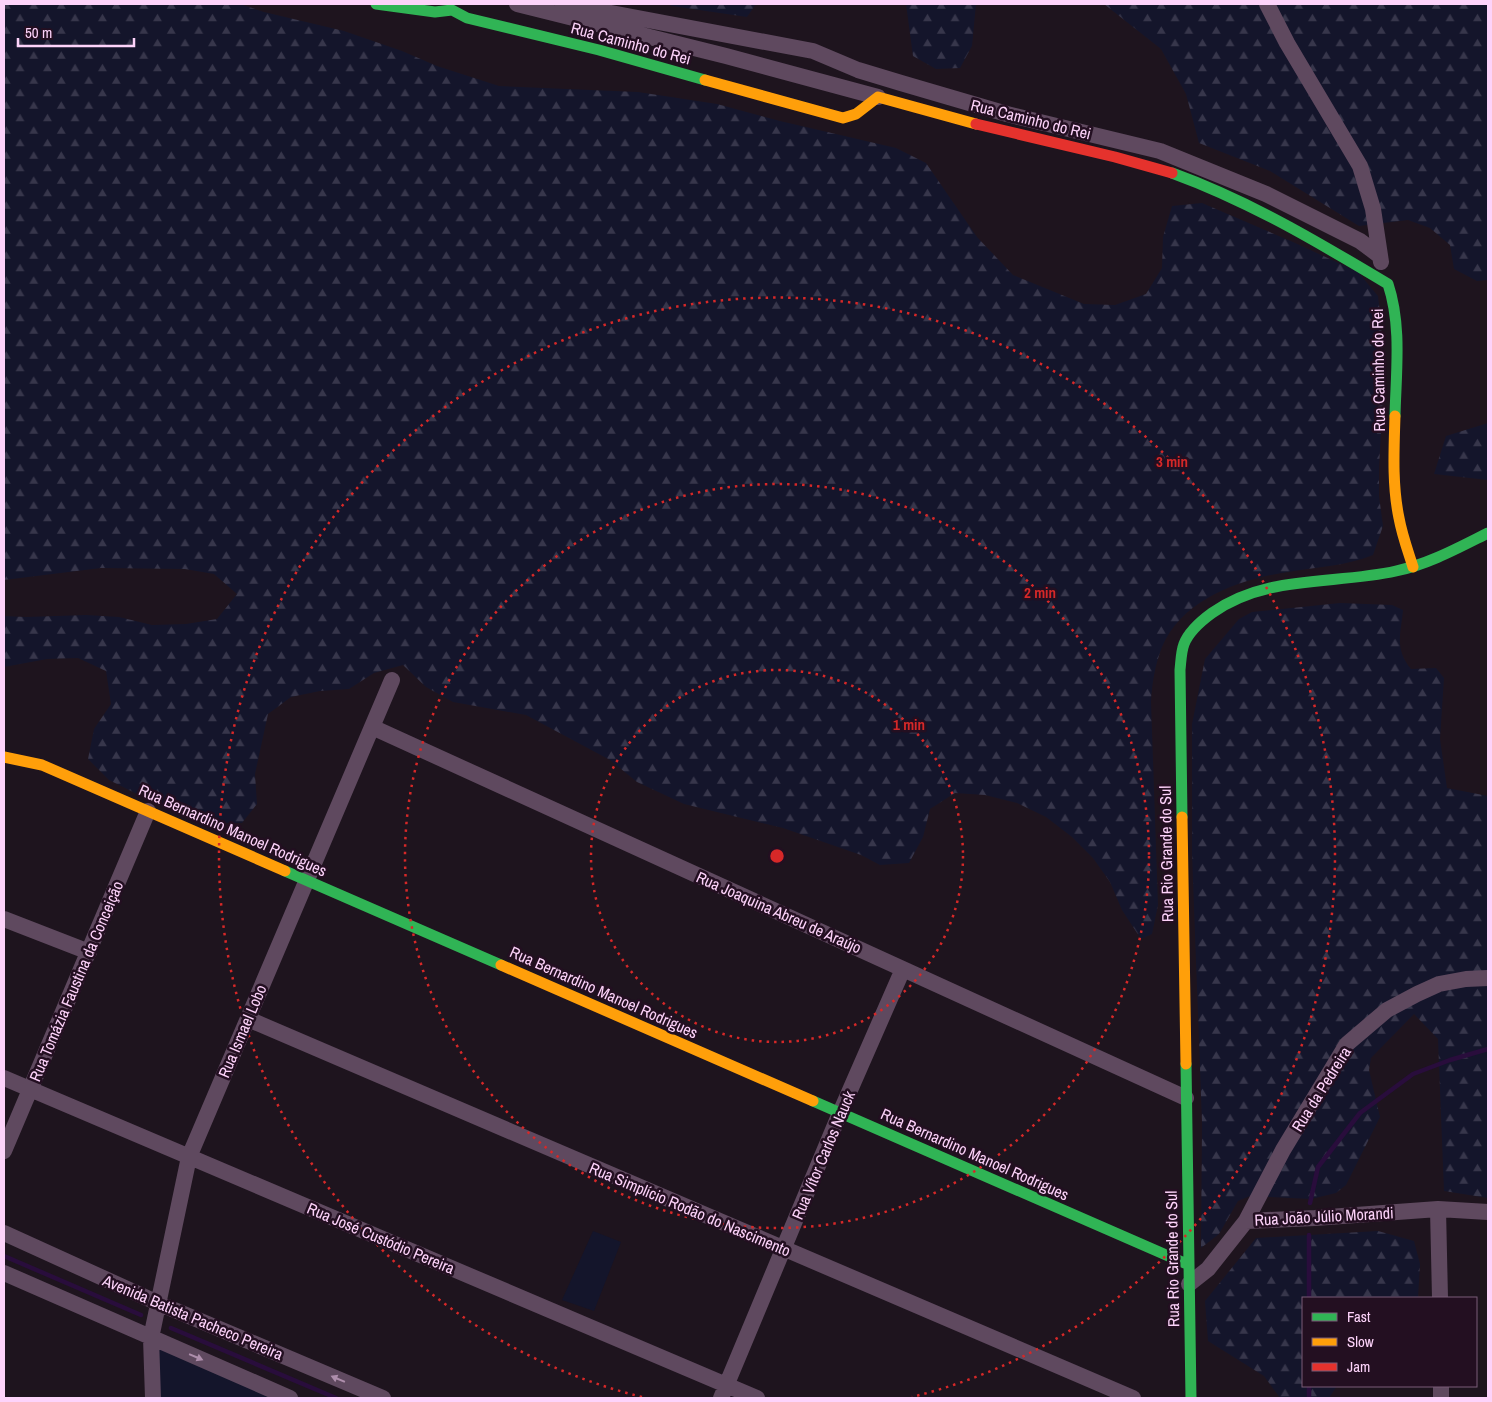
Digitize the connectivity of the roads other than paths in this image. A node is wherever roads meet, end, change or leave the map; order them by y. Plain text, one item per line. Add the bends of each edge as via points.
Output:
1 (376, 4) edge
2 (517, 4) edge
3 (563, 4) edge
4 (1267, 4) edge
5 (458, 7) edge
6 (878, 97) junction
7 (1380, 256) junction
8 (1388, 284) junction
9 (1488, 533) edge
10 (1413, 567) junction
11 (392, 680) dead end
12 (372, 727) junction
13 (4, 757) edge
14 (148, 811) junction
15 (307, 880) junction
16 (4, 919) edge
17 (89, 952) junction
18 (903, 969) junction
19 (1488, 978) edge
20 (248, 1019) junction
21 (4, 1078) edge
22 (30, 1090) junction
23 (1186, 1098) junction
24 (840, 1113) junction
25 (4, 1151) edge
26 (189, 1157) junction
27 (1438, 1209) junction
28 (1488, 1212) edge
29 (1246, 1221) junction
30 (4, 1233) edge
31 (783, 1249) junction
32 (1189, 1265) junction
33 (4, 1273) edge
34 (1189, 1284) junction
35 (1440, 1297) edge
36 (158, 1303) junction
37 (151, 1338) junction
38 (724, 1392) edge
39 (153, 1398) edge
40 (290, 1398) edge
41 (383, 1398) edge
42 (758, 1398) edge
43 (1132, 1398) edge
44 (1191, 1398) edge

1 - 5 street, Rua Caminho do Rei via 435,12
2 - 6 street
3 - 7 street via 813,51 858,70 1007,114 1160,151 1266,194 1360,241
4 - 7 street via 1360,166 1373,209
5 - 6 street, Rua Caminho do Rei via 467,18 599,50 843,118 856,114
6 - 8 street, Rua Caminho do Rei via 1172,173 1234,197 1303,233
7 - 8 street
8 - 10 street, Rua Caminho do Rei via 1396,318 1397,510
9 - 10 street, Rua Rio Grande do Sul
10 - 23 street, Rua Rio Grande do Sul via 1365,577 1280,585 1241,597 1212,612 1195,626 1184,645 1180,670
11 - 12 street, Rua Ismael Lobo
12 - 15 street, Rua Ismael Lobo
12 - 18 street, Rua Joaquina Abreu de Araújo
13 - 14 street, Rua Bernardino Manoel Rodrigues via 42,765
14 - 15 street, Rua Bernardino Manoel Rodrigues
14 - 17 street, Rua Tomázia Faustina da Conceição
15 - 20 street, Rua Ismael Lobo
15 - 24 street, Rua Bernardino Manoel Rodrigues
16 - 17 street
17 - 22 street, Rua Tomázia Faustina da Conceição
18 - 23 street, Rua Joaquina Abreu de Araújo
18 - 24 street, Rua Vítor Carlos Nauck
19 - 29 street, Rua da Pedreira via 1439,984 1417,994 1387,1010 1347,1044 1283,1150
20 - 26 street, Rua Ismael Lobo
20 - 31 street, Rua Simplício Rodão do Nascimento
21 - 22 street, Rua José Custódio Pereira
22 - 25 street, Rua Tomázia Faustina da Conceição
22 - 26 street, Rua José Custódio Pereira
23 - 32 street, Rua Rio Grande do Sul
24 - 31 street, Rua Vítor Carlos Nauck
24 - 32 street, Rua Bernardino Manoel Rodrigues
26 - 36 street, Rua Ismael Lobo
26 - 38 street, Rua José Custódio Pereira
27 - 28 street, Rua João Júlio Morandi
27 - 29 street, Rua João Júlio Morandi
27 - 35 street
29 - 34 street, Rua João Júlio Morandi via 1208,1269
30 - 36 street, Avenida Batista Pacheco Pereira
31 - 38 street, Rua Vítor Carlos Nauck
31 - 43 street, Rua Simplício Rodão do Nascimento
32 - 34 street, Rua Rio Grande do Sul
33 - 37 street
34 - 44 street, Rua Rio Grande do Sul
36 - 37 street, Rua Ismael Lobo
41 -> 36 street, Avenida Batista Pacheco Pereira
37 - 39 street, Rua Ismael Lobo
37 -> 40 street
38 - 42 street, Rua José Custódio Pereira

